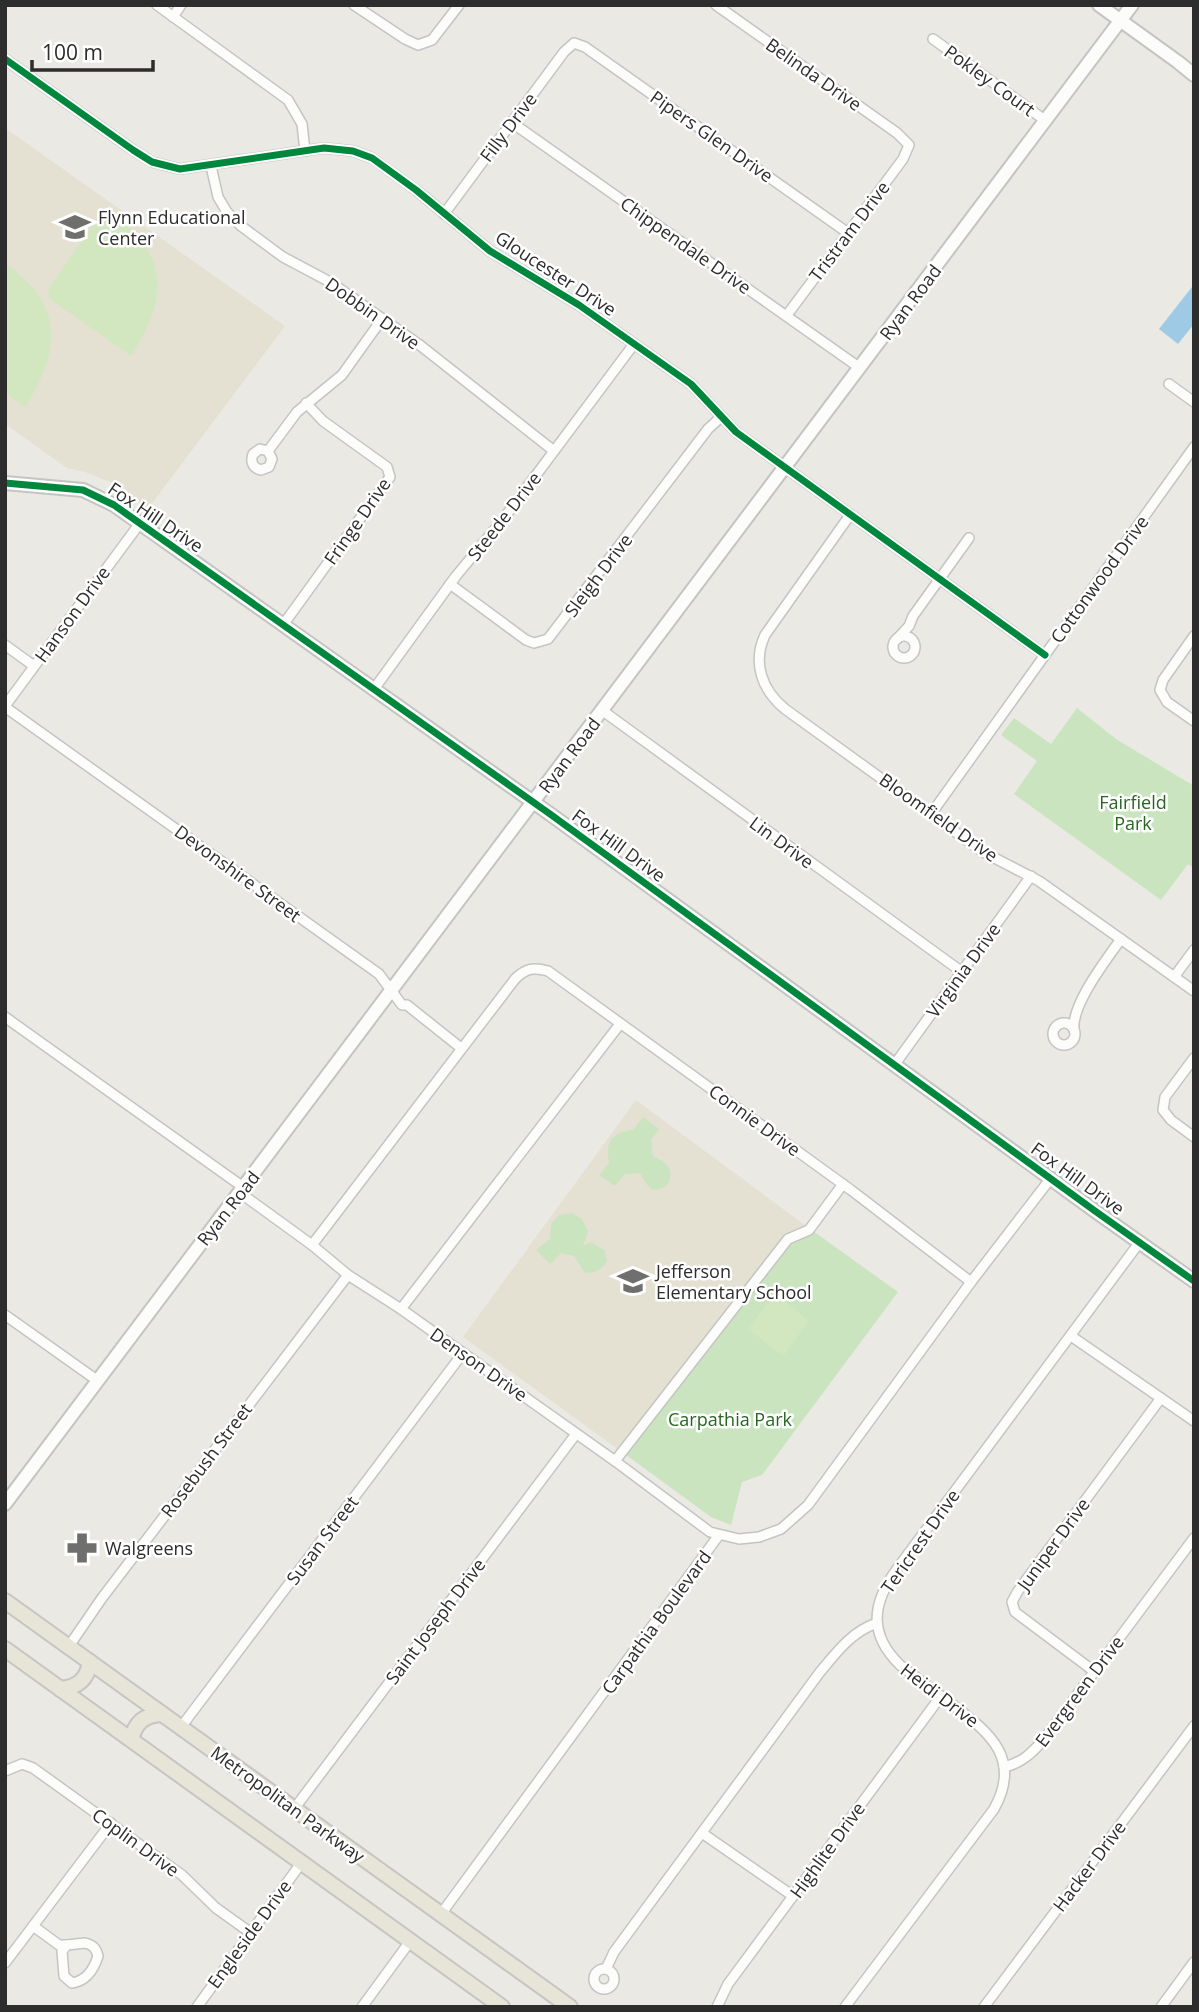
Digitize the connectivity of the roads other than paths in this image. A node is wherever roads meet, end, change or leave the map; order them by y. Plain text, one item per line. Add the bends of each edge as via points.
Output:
1 (157, 5) edge
2 (181, 5) edge
3 (354, 5) edge
4 (459, 5) edge
5 (716, 5) edge
6 (1099, 5) edge
7 (1132, 5) edge
8 (173, 17) junction
9 (1120, 20) junction
10 (933, 39) dead end
11 (574, 43) joint
12 (5, 59) edge
13 (1194, 75) edge
14 (1046, 121) junction
15 (511, 122) junction
16 (909, 145) joint
17 (305, 151) junction
18 (211, 166) junction
19 (444, 214) junction
20 (848, 233) junction
21 (787, 315) junction
22 (382, 319) junction
23 (634, 344) junction
24 (860, 368) junction
25 (1169, 384) dead end
26 (1194, 402) edge
27 (306, 403) junction
28 (721, 417) junction
29 (1194, 447) edge
30 (554, 451) junction
31 (268, 452) dead end
32 (785, 469) junction
33 (5, 483) edge
34 (850, 515) junction
35 (140, 523) junction
36 (969, 538) dead end
37 (940, 580) junction
38 (450, 584) junction
39 (283, 625) junction
40 (909, 626) junction
41 (1194, 636) edge
42 (897, 639) junction
43 (914, 643) junction
44 (5, 645) edge
45 (1045, 655) junction
46 (34, 666) junction
47 (374, 689) junction
48 (5, 706) edge
49 (603, 711) junction
50 (1194, 721) edge
51 (534, 803) junction
52 (931, 814) junction
53 (1031, 876) junction
54 (1121, 939) junction
55 (1194, 950) edge
56 (962, 972) junction
57 (1174, 977) junction
58 (392, 990) junction
59 (1194, 992) edge
60 (1074, 1016) junction
61 (5, 1017) edge
62 (1062, 1023) junction
63 (620, 1024) junction
64 (1074, 1030) junction
65 (461, 1048) junction
66 (1194, 1058) edge
67 (895, 1065) junction
68 (1194, 1137) edge
69 (1051, 1178) junction
70 (843, 1184) junction
71 (241, 1190) junction
72 (1139, 1242) junction
73 (312, 1245) junction
74 (348, 1275) junction
75 (1194, 1281) edge
76 (971, 1282) junction
77 (401, 1309) junction
78 (5, 1314) edge
79 (1071, 1336) junction
80 (463, 1353) junction
81 (97, 1381) junction
82 (1161, 1398) junction
83 (1194, 1420) edge
84 (576, 1434) junction
85 (615, 1461) junction
86 (5, 1504) edge
87 (719, 1535) junction
88 (1194, 1538) edge
89 (5, 1601) edge
90 (877, 1623) junction
91 (69, 1646) junction
92 (5, 1649) edge
93 (90, 1662) junction
94 (1095, 1672) junction
95 (60, 1689) junction
96 (941, 1696) junction
97 (162, 1714) junction
98 (1194, 1726) edge
99 (181, 1727) junction
100 (131, 1739) junction
101 (1004, 1767) junction
102 (5, 1771) edge
103 (294, 1808) junction
104 (111, 1824) junction
105 (702, 1833) junction
106 (302, 1862) junction
107 (793, 1896) junction
108 (441, 1914) junction
109 (33, 1926) junction
110 (251, 1933) junction
111 (411, 1940) junction
112 (62, 1948) junction
113 (1194, 1962) edge
114 (5, 1963) edge
115 (606, 1969) dead end
116 (197, 2007) edge
117 (362, 2007) edge
118 (502, 2007) edge
119 (570, 2007) edge
120 (717, 2007) edge
121 (845, 2007) edge
122 (985, 2007) edge
123 (1161, 2007) edge

1 - 8 street
2 - 8 street
3 - 4 street via 412,43 424,44
5 - 16 street, Belinda Drive
6 - 9 main road
7 - 9 main road, Ryan Road
8 - 17 street via 288,100 302,124
9 - 13 main road
9 - 14 main road, Ryan Road
10 - 14 street, Pokley Court
11 - 15 street, Filly Drive
11 - 20 street, Pipers Glen Drive
12 - 18 street, Gloucester Drive via 152,162 180,169
14 - 24 main road, Ryan Road
15 - 19 street, Filly Drive
15 - 21 street, Chippendale Drive
16 - 20 street, Tristram Drive
17 - 18 street, Gloucester Drive
17 - 19 street, Gloucester Drive via 335,148 362,154
18 - 22 street, Dobbin Drive via 218,197 233,219
19 - 23 street, Gloucester Drive via 490,250
20 - 21 street, Tristram Drive
21 - 24 street, Chippendale Drive
22 - 27 street via 342,375
22 - 30 street, Dobbin Drive
23 - 28 street, Gloucester Drive via 697,389
23 - 30 street, Steede Drive
24 - 32 main road, Ryan Road
25 - 26 street
27 - 31 street
27 - 39 street, Fringe Drive via 323,421 387,467 390,477
28 - 32 street, Gloucester Drive
28 - 38 street, Sleigh Drive via 548,639 526,640
29 - 45 street, Cottonwood Drive
30 - 38 street, Steede Drive
32 - 34 street, Gloucester Drive
32 - 49 main road, Ryan Road
33 - 35 main road, Fox Hill Drive via 83,490
34 - 37 street, Gloucester Drive
34 - 52 street, Bloomfield Drive via 765,635 760,653 762,681 785,709
35 - 39 main road, Fox Hill Drive
35 - 46 street, Hanson Drive
36 - 37 street
37 - 40 street
37 - 45 street, Gloucester Drive
38 - 47 street, Steede Drive
39 - 47 main road, Fox Hill Drive
40 - 42 street
40 - 43 street
41 - 50 street via 1160,685 1167,702
42 - 43 street via 907,636
42 - 43 street via 894,649 903,658 913,654
44 - 46 street
45 - 52 street, Cottonwood Drive
46 - 48 street, Hanson Drive
47 - 51 main road, Fox Hill Drive
48 - 58 street, Devonshire Street via 379,974
49 - 51 main road, Ryan Road
49 - 56 street, Lin Drive
51 - 58 main road, Ryan Road
51 - 67 main road, Fox Hill Drive
52 - 53 street, Bloomfield Drive via 984,852
53 - 54 street, Bloomfield Drive
53 - 56 street, Virginia Drive
54 - 57 street, Bloomfield Drive
54 - 60 street
55 - 57 street
56 - 67 street, Virginia Drive
57 - 59 street, Bloomfield Drive
58 - 65 street, Devonshire Street via 402,1004
58 - 71 main road, Ryan Road
60 - 62 street
60 - 64 street
61 - 71 street, Denson Drive
62 - 64 street
62 - 64 street via 1054,1030 1057,1042 1070,1043
63 - 65 street, Connie Drive via 548,971 533,968 515,979
63 - 70 street, Connie Drive
63 - 77 street
65 - 73 street
66 - 68 street via 1165,1097 1164,1110
67 - 69 main road, Fox Hill Drive
69 - 72 main road, Fox Hill Drive
69 - 76 street, Carpathia Boulevard
70 - 76 street, Connie Drive
70 - 85 street via 809,1230 788,1239
71 - 73 street, Denson Drive
71 - 81 main road, Ryan Road
72 - 75 main road, Fox Hill Drive
72 - 79 street, Tericrest Drive
73 - 74 street, Denson Drive
74 - 77 street, Denson Drive
74 - 91 street, Rosebush Street
76 - 87 street, Carpathia Boulevard via 796,1518 759,1537
77 - 80 street, Denson Drive
78 - 81 street
79 - 82 street
79 - 90 street, Tericrest Drive via 888,1582
80 - 84 street, Denson Drive
80 - 99 street, Susan Street
81 - 86 main road, Ryan Road
82 - 83 street
82 - 94 street, Juniper Drive via 1012,1602 1015,1612
84 - 85 street, Denson Drive
84 - 103 street, Saint Joseph Drive
85 - 87 street, Denson Drive
87 - 108 street, Carpathia Boulevard
88 - 94 street, Evergreen Drive
89 - 91 main road, Metropolitan Parkway
90 - 96 street, Heidi Drive via 893,1659
90 - 105 street via 858,1632 834,1656
91 - 93 main road, Metropolitan Parkway
92 - 95 main road
93 - 95 main road via 82,1681
93 - 97 main road, Metropolitan Parkway
94 - 101 street, Evergreen Drive via 1035,1749
95 - 100 main road
96 - 101 street, Heidi Drive via 987,1731
96 - 107 street, Highlite Drive
97 - 99 main road, Metropolitan Parkway
97 - 100 main road via 141,1720
98 - 122 street, Hacker Drive
99 - 103 main road, Metropolitan Parkway
100 - 106 main road
101 - 121 street via 1002,1790 993,1809
102 - 104 street, Coplin Drive via 22,1764 33,1768
103 - 108 main road, Metropolitan Parkway
104 - 109 street
104 - 110 street, Coplin Drive
105 - 107 street
105 - 115 street
106 - 110 street, Engleside Drive
106 - 111 main road
107 - 120 street, Highlite Drive via 728,1984
108 - 119 main road, Metropolitan Parkway
109 - 112 street
109 - 114 street
110 - 116 street, Engleside Drive
111 - 117 street
111 - 118 main road
112 - 112 street via 64,1976 72,1983 80,1982 96,1962 97,1950 91,1944
113 - 123 street

